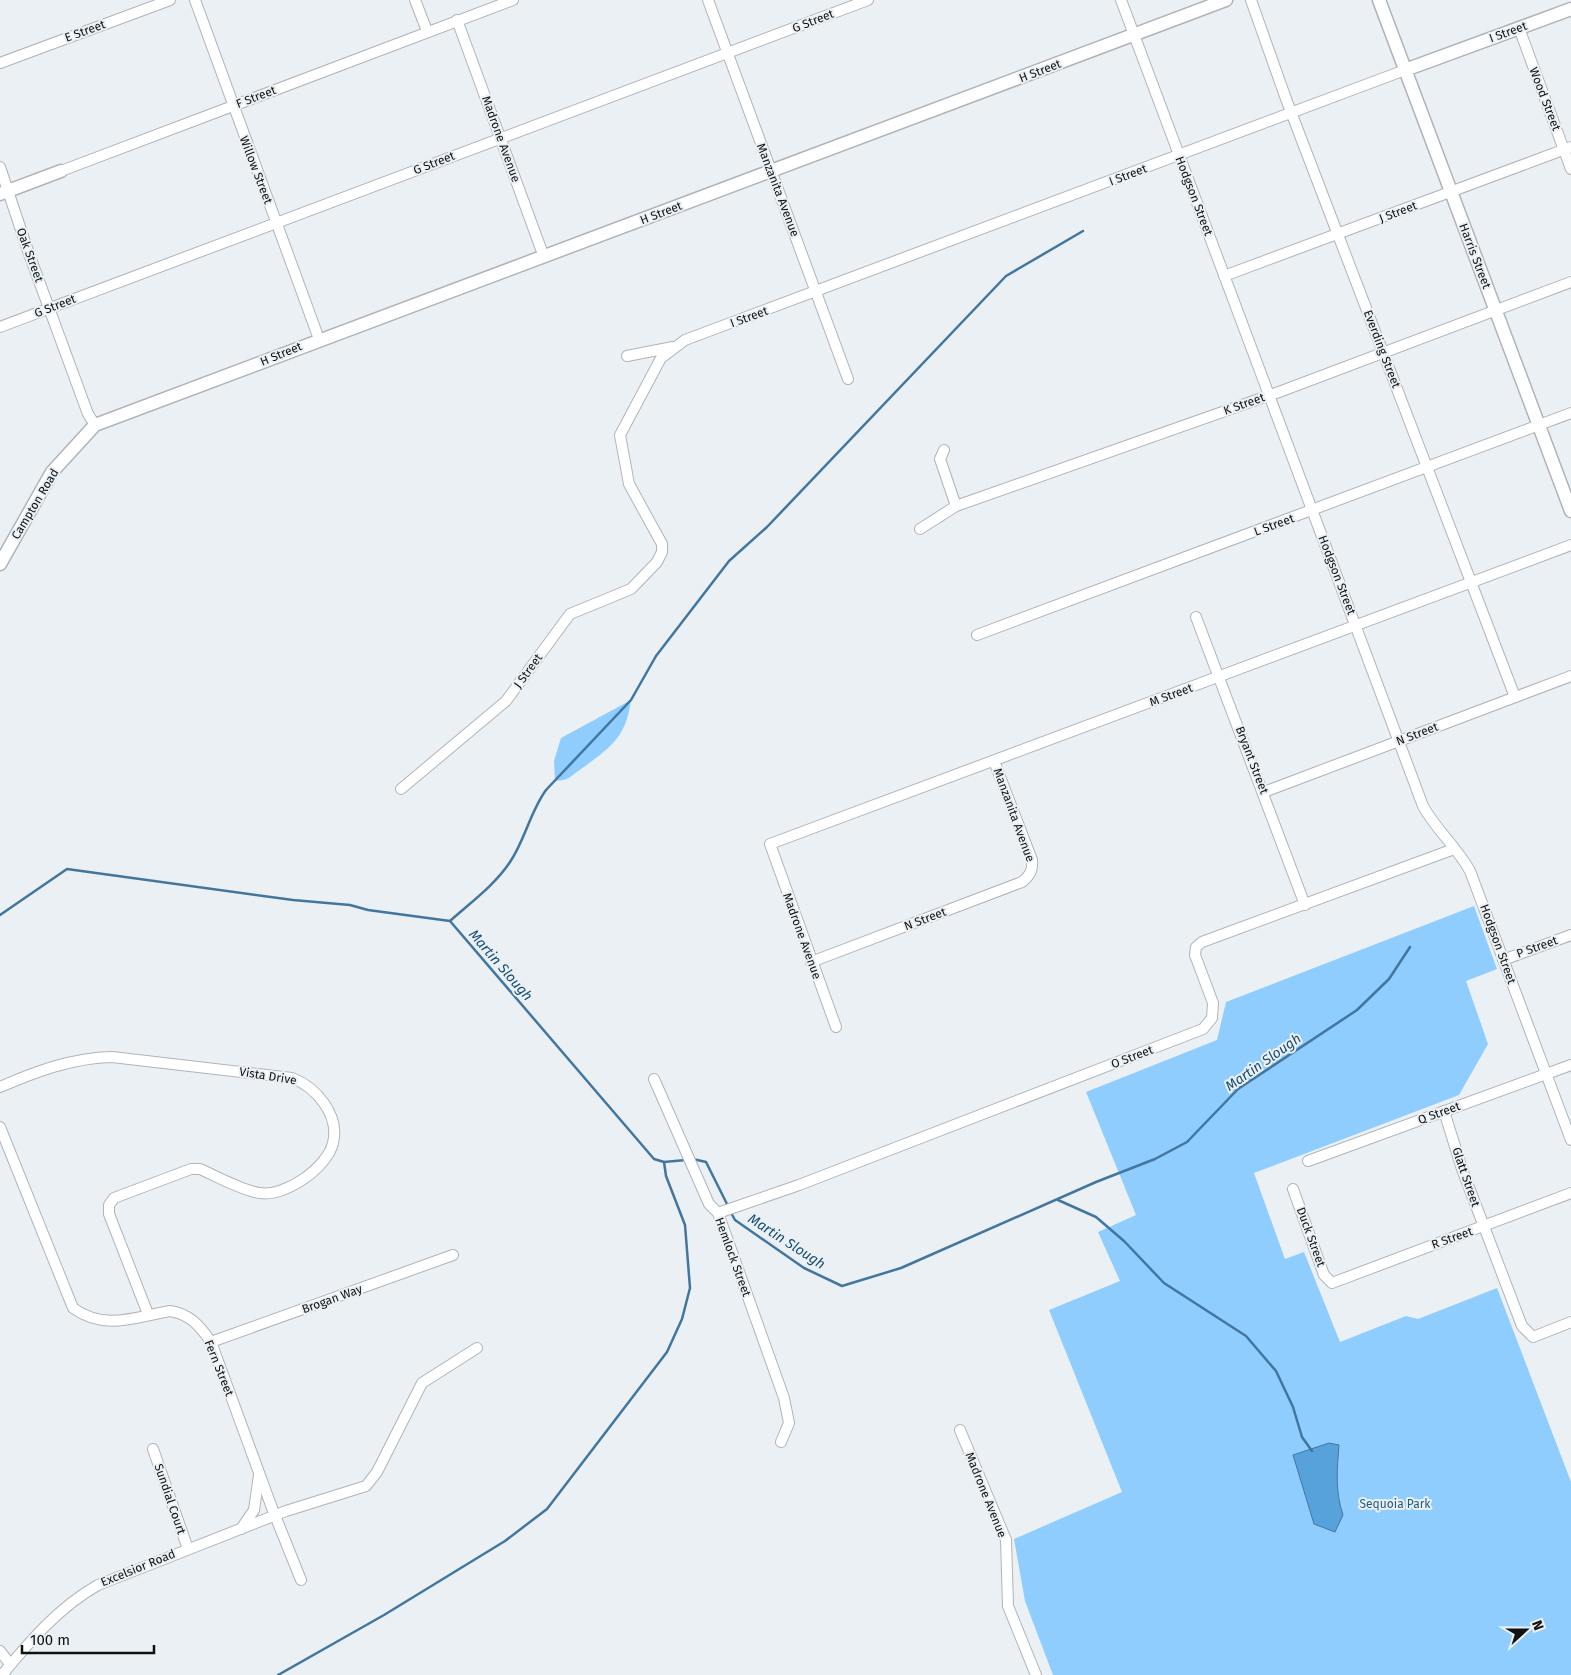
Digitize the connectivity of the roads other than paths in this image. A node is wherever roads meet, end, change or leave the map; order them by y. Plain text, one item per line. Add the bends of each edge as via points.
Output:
1 (170, 0) edge
2 (195, 0) edge
3 (415, 0) edge
4 (513, 0) edge
5 (708, 0) edge
6 (868, 0) edge
7 (1121, 0) edge
8 (1226, 0) edge
9 (1251, 0) edge
10 (1379, 0) edge
11 (1571, 8) edge
12 (457, 20) junction
13 (1519, 28) junction
14 (427, 32) junction
15 (1135, 35) junction
16 (1396, 44) junction
17 (727, 53) junction
18 (1444, 56) junction
19 (0, 63) edge
20 (1405, 70) junction
21 (232, 106) junction
22 (1291, 113) junction
23 (500, 138) junction
24 (1567, 148) edge
25 (1179, 156) junction
26 (0, 167) edge
27 (1571, 169) edge
28 (61, 171) joint
29 (772, 171) junction
30 (1451, 192) junction
31 (4, 193) edge
32 (276, 222) junction
33 (1338, 235) junction
34 (544, 257) junction
35 (1224, 276) junction
36 (1571, 282) edge
37 (817, 292) junction
38 (49, 308) junction
39 (1495, 309) junction
40 (0, 327) edge
41 (319, 339) junction
42 (674, 347) junction
43 (1383, 352) junction
44 (627, 356) dead end
45 (848, 379) dead end
46 (1270, 395) junction
47 (1571, 413) edge
48 (95, 425) junction
49 (1539, 426) junction
50 (944, 450) dead end
51 (1427, 468) junction
52 (956, 506) junction
53 (1312, 510) junction
54 (1571, 511) edge
55 (920, 529) dead end
56 (1571, 545) edge
57 (0, 564) edge
58 (1471, 582) junction
59 (1196, 617) dead end
60 (1356, 625) junction
61 (977, 635) dead end
62 (1571, 676) edge
63 (1220, 677) junction
64 (1514, 697) junction
65 (1399, 741) junction
66 (994, 761) junction
67 (401, 789) dead end
68 (1264, 792) junction
69 (770, 844) joint
70 (1454, 849) junction
71 (1033, 869) joint
72 (1305, 905) junction
73 (1571, 935) edge
74 (1503, 960) junction
75 (811, 962) junction
76 (836, 1027) dead end
77 (1571, 1064) edge
78 (1546, 1074) junction
79 (654, 1079) dead end
80 (0, 1087) edge
81 (1444, 1111) junction
82 (0, 1127) edge
83 (1571, 1140) edge
84 (1308, 1161) dead end
85 (1293, 1190) dead end
86 (1571, 1193) edge
87 (718, 1213) junction
88 (1483, 1227) junction
89 (453, 1255) dead end
90 (1332, 1283) joint
91 (148, 1314) junction
92 (1571, 1322) edge
93 (211, 1342) junction
94 (477, 1348) dead end
95 (960, 1430) dead end
96 (781, 1442) dead end
97 (153, 1449) dead end
98 (259, 1472) junction
99 (276, 1516) junction
100 (240, 1529) junction
101 (188, 1548) junction
102 (301, 1580) dead end
103 (0, 1651) edge
104 (10, 1664) junction
105 (2, 1675) edge
106 (1036, 1675) edge

1 - 19 street, E Street
2 - 21 street, Willow Street
3 - 14 street
4 - 12 street, F Street
5 - 17 street, Manzanita Avenue
6 - 17 street, G Street
7 - 15 street, Hodgson Street
8 - 15 main road, H Street
9 - 22 street, Everding Street
10 - 16 main road, Harris Street
11 - 13 main road, I Street
12 - 14 street, F Street
12 - 23 street, Madrone Avenue
13 - 18 main road, I Street
13 - 24 street, Wood Street
14 - 21 street, F Street
15 - 25 street, Hodgson Street
15 - 29 main road, H Street
16 - 18 main road via 1408,60
16 - 20 main road, Harris Street
17 - 23 street, G Street
17 - 29 street, Manzanita Avenue
18 - 20 main road, I Street
20 - 22 street, I Street
20 - 30 main road, Harris Street
21 - 28 street, F Street
21 - 32 street, Willow Street
22 - 25 street, I Street
22 - 33 street, Everding Street
23 - 32 street, G Street
23 - 34 street, Madrone Avenue
24 - 27 street, Wood Street
24 - 30 street, J Street
25 - 35 street, Hodgson Street
25 - 37 street, I Street
26 - 31 street, Oak Street
28 - 31 main road, F Street
29 - 34 main road, H Street
29 - 37 street, Manzanita Avenue
30 - 33 street, J Street
30 - 39 main road, Harris Street
31 - 38 street, Oak Street
32 - 38 street, G Street
32 - 41 street, Willow Street
33 - 35 street, J Street
33 - 43 street, Everding Street
34 - 41 main road, H Street
35 - 46 street, Hodgson Street
36 - 39 street, K Street
37 - 42 street, I Street via 685,340
37 - 45 street, Manzanita Avenue
38 - 40 street, G Street
38 - 48 street, Oak Street
39 - 43 street, K Street
39 - 49 main road, Harris Street
41 - 48 main road, H Street
42 - 44 street
42 - 67 street, J Street via 661,358 620,435 629,484 662,544 657,562 631,589 570,614 506,702
43 - 46 street, K Street
43 - 51 street, Everding Street
46 - 52 street, K Street
46 - 53 street, Hodgson Street
47 - 49 street, L Street
48 - 57 main road, Campton Road via 52,472
49 - 51 street, L Street
49 - 54 main road, Harris Street
50 - 52 street via 940,459
51 - 53 street, L Street
51 - 58 street, Everding Street
52 - 55 street, K Street
53 - 60 street, Hodgson Street
53 - 61 street, L Street
56 - 58 street, M Street
58 - 60 street, M Street
58 - 64 street, Everding Street
59 - 63 street, Bryant Street
60 - 63 street, M Street
60 - 65 street, Hodgson Street
62 - 64 street, N Street
63 - 66 street, M Street
63 - 68 street, Bryant Street
64 - 65 street, N Street
65 - 68 street, N Street
65 - 70 street, Hodgson Street via 1423,806 1432,823
66 - 69 street, M Street
66 - 71 street, Manzanita Avenue
68 - 72 street, Bryant Street
69 - 75 street, Madrone Avenue
70 - 72 street, O Street
70 - 74 street, Hodgson Street via 1470,871
71 - 75 street, N Street via 1022,882
72 - 87 street, O Street via 1202,942 1196,947 1195,955 1212,1004 1212,1018 1204,1029
73 - 74 street, P Street
74 - 78 street, Hodgson Street
75 - 76 street, Madrone Avenue
77 - 78 street, Q Street
78 - 81 street, Q Street
78 - 83 street, Hodgson Street
79 - 87 street, Hemlock Street via 709,1204
80 - 91 street, Vista Drive via 56,1065 87,1058 112,1057 292,1078 310,1086 326,1107 334,1128 333,1144 329,1154 294,1187 277,1193 259,1193 200,1169 191,1169 114,1198 109,1205 110,1214
81 - 84 street, Q Street
81 - 88 street, Glatt Street
82 - 91 street, Fern Street via 73,1308 86,1318 104,1322
85 - 90 street, Duck Street via 1324,1275
86 - 88 street, R Street
87 - 96 street, Hemlock Street via 784,1398 789,1423
88 - 90 street, R Street
88 - 92 street, Glatt Street via 1522,1326 1533,1337
89 - 93 street, Brogan Way
91 - 93 street, Fern Street via 180,1312 197,1324
93 - 98 street, Fern Street
94 - 99 street, Excelsior Road via 422,1383 372,1481 366,1486
95 - 106 street, Madrone Avenue via 1006,1540 1008,1606
97 - 101 street, Sundial Court
98 - 99 street, Fern Street
98 - 100 street via 254,1510
99 - 100 street, Excelsior Road
99 - 102 street, Fern Street
100 - 101 street, Excelsior Road
101 - 104 street, Excelsior Road via 86,1591 53,1617
103 - 104 street
104 - 105 street, Excelsior Road

